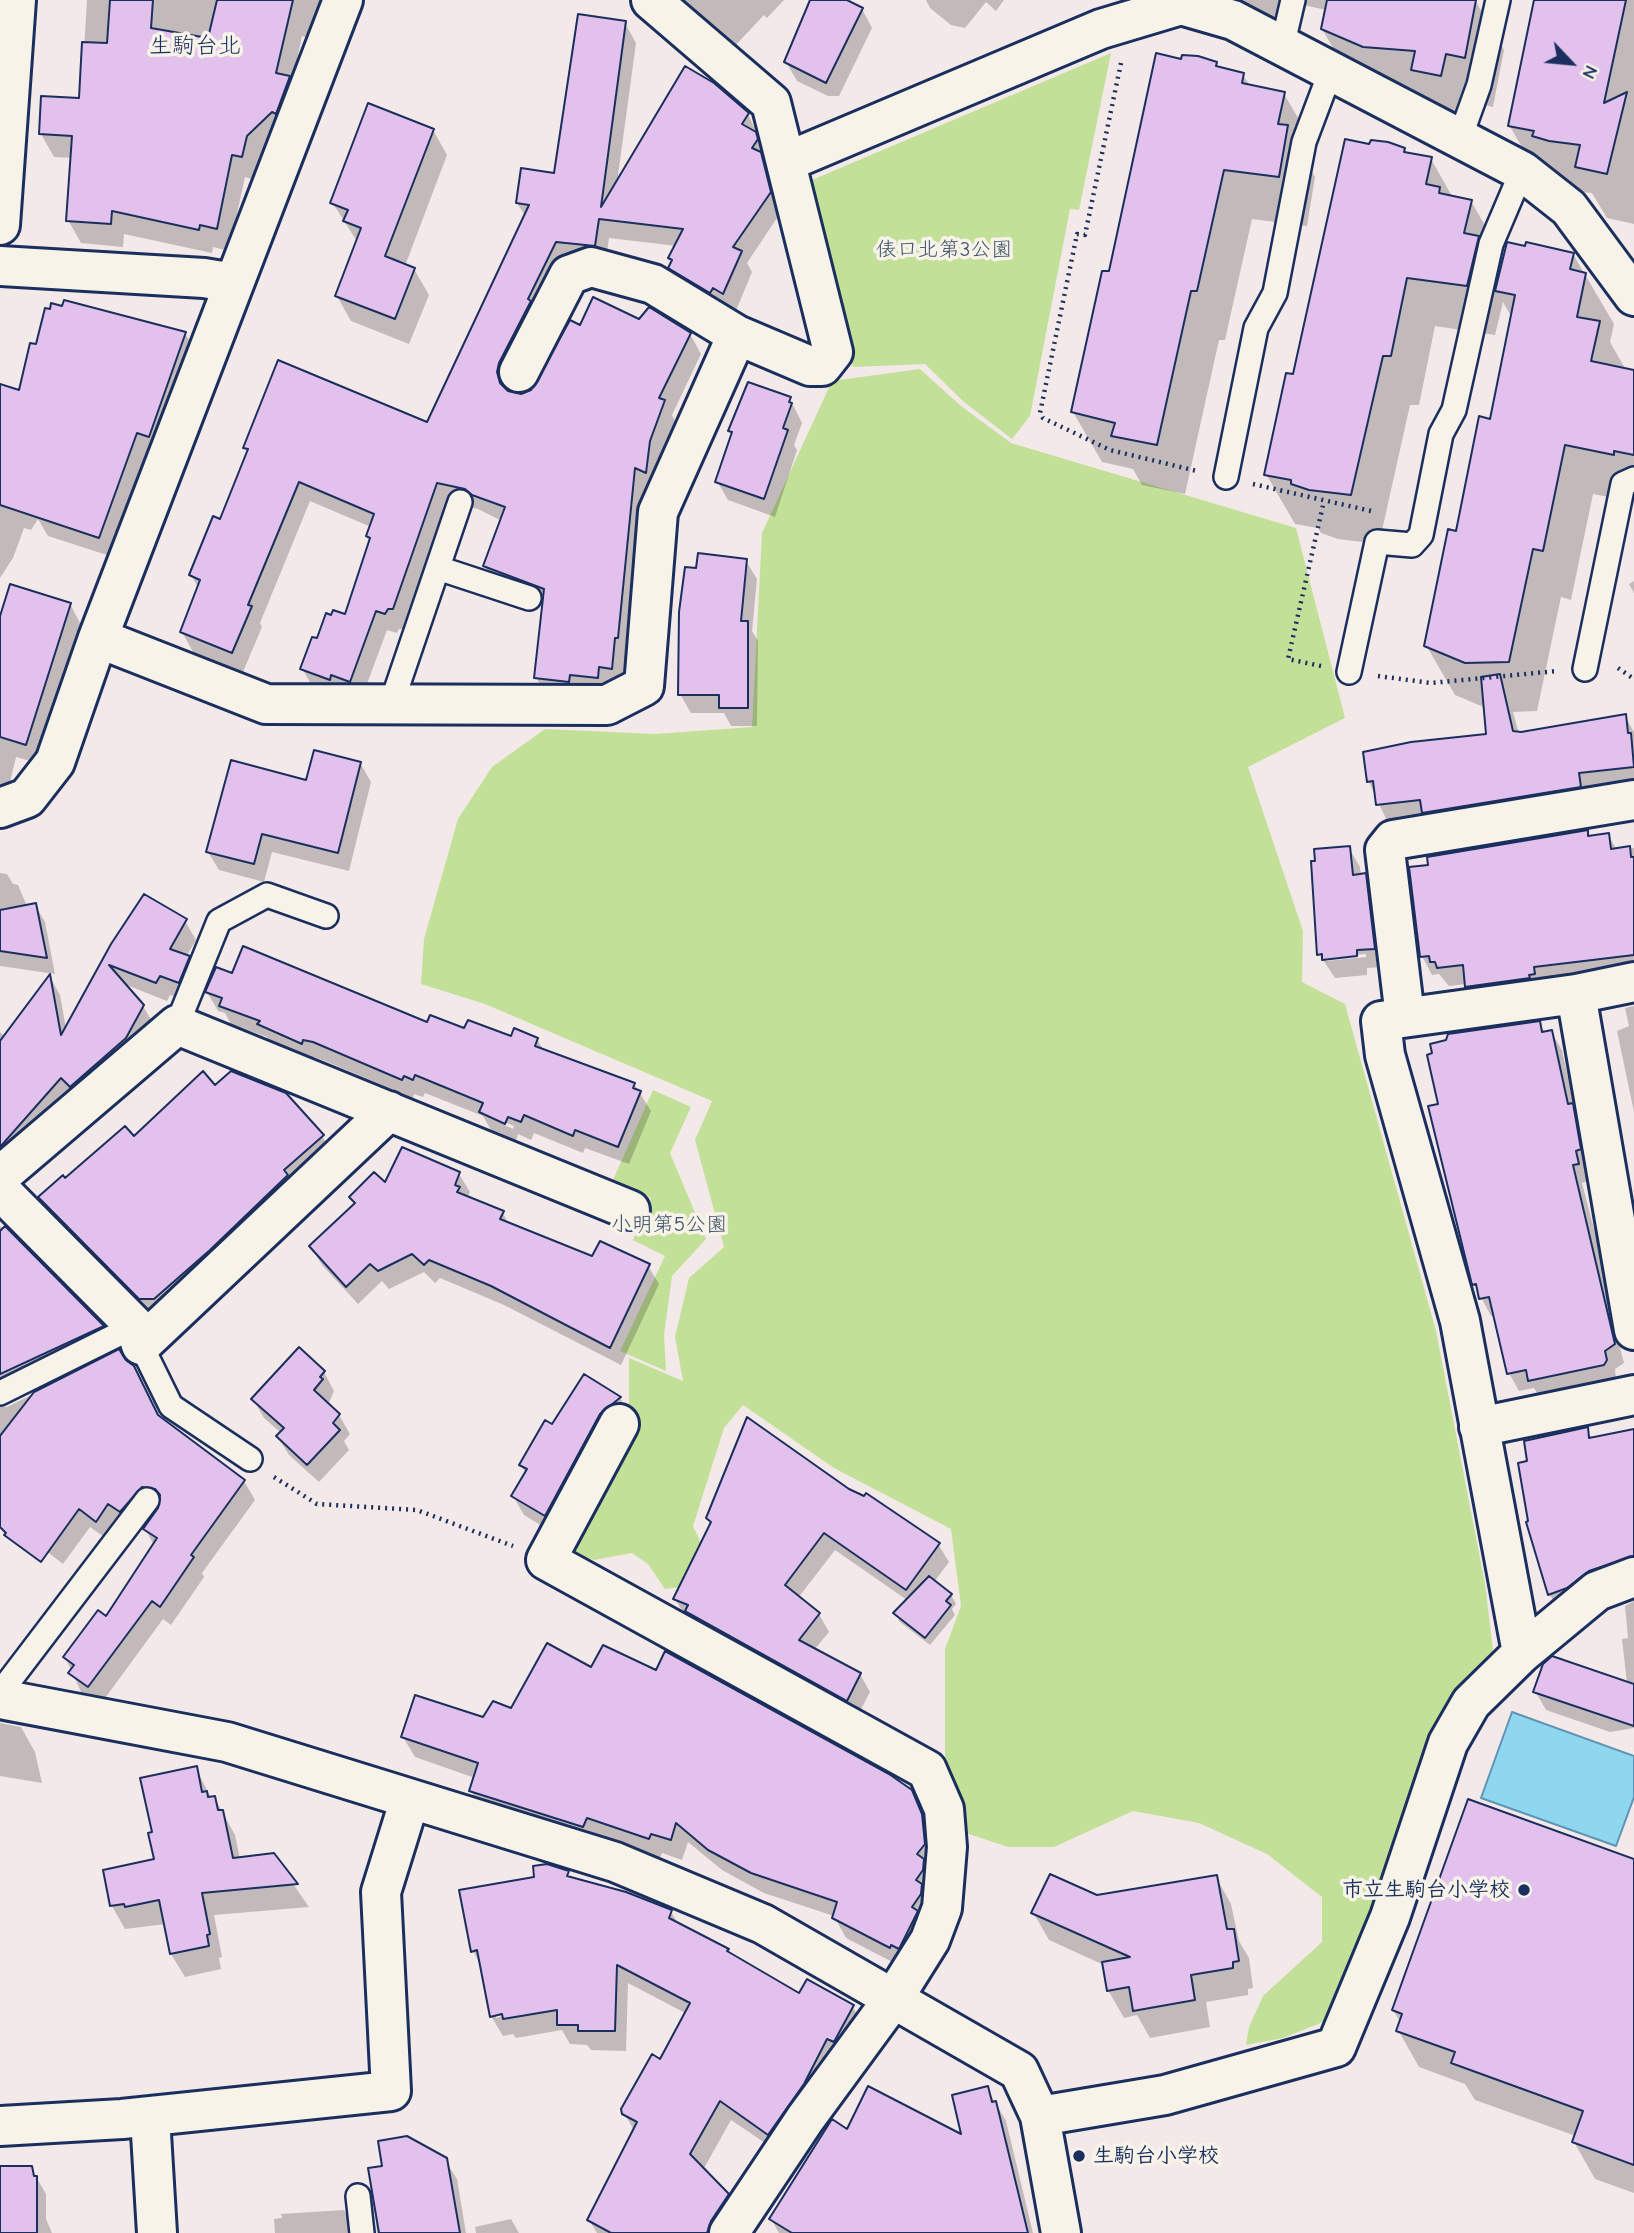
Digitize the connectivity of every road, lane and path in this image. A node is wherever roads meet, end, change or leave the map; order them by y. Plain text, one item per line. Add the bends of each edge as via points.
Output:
1 (16, 0) edge
2 (343, 0) edge
3 (650, 0) edge
4 (1293, 0) edge
5 (1498, 0) edge
6 (1117, 11) edge
7 (1282, 47) junction
8 (1330, 73) junction
9 (1460, 138) junction
10 (786, 162) junction
11 (1522, 171) junction
12 (0, 225) edge
13 (0, 266) edge
14 (234, 284) junction
15 (1634, 296) edge
16 (737, 335) junction
17 (519, 372) dead end
18 (1226, 477) junction
19 (1634, 479) edge
20 (1324, 501) junction
21 (460, 502) dead end
22 (1423, 521) junction
23 (438, 568) junction
24 (529, 598) dead end
25 (98, 638) junction
26 (1584, 669) junction
27 (1349, 672) junction
28 (1634, 679) edge
29 (391, 705) junction
30 (1634, 800) edge
31 (0, 808) edge
32 (326, 916) dead end
33 (1634, 982) edge
34 (1576, 994) junction
35 (1405, 1017) junction
36 (177, 1025) junction
37 (388, 1111) junction
38 (0, 1176) edge
39 (0, 1190) edge
40 (629, 1210) dead end
41 (1634, 1330) edge
42 (138, 1335) junction
43 (0, 1392) edge
44 (1634, 1395) edge
45 (620, 1424) dead end
46 (1479, 1427) junction
47 (250, 1459) joint
48 (147, 1500) dead end
49 (546, 1560) junction
50 (1634, 1577) edge
51 (1522, 1653) junction
52 (0, 1693) edge
53 (0, 1699) edge
54 (410, 1798) junction
55 (893, 1999) junction
56 (1040, 2116) junction
57 (150, 2117) junction
58 (0, 2126) edge
59 (358, 2196) dead end
60 (157, 2233) edge
61 (362, 2233) edge
62 (730, 2233) edge
63 (1061, 2233) edge

1 - 12 street
2 - 14 street
3 - 10 street via 771,103
4 - 7 lane
5 - 9 lane via 1479,85
6 - 7 street via 1181,5 1233,20
6 - 10 street
6 - 18 path via 1124,49 1086,235 1077,234 1040,413 1110,450
7 - 8 street
8 - 9 street
8 - 18 lane via 1304,142 1275,293 1256,328
9 - 11 street
10 - 16 street via 833,352 822,366 810,366
11 - 15 street via 1569,208
11 - 22 lane via 1491,244 1454,410 1441,434
13 - 14 street via 204,278
14 - 25 street
16 - 17 street via 653,284 591,267 569,275
16 - 29 street via 659,512 644,686 607,705
18 - 20 path
19 - 26 lane via 1623,484
20 - 22 path
20 - 27 path via 1288,659
21 - 23 lane
22 - 27 lane via 1421,535 1412,545 1377,542
23 - 24 lane
23 - 29 lane
25 - 29 street via 266,704
25 - 31 street via 55,762 27,798
26 - 27 path via 1431,683
26 - 28 path via 1615,666
30 - 35 street via 1393,840 1385,850
32 - 36 lane via 267,895 219,921
33 - 34 street
34 - 35 street
34 - 41 street
35 - 46 street via 1381,1021 1385,1055 1460,1321
36 - 37 street
36 - 38 street
37 - 40 street
37 - 42 street
39 - 42 street
42 - 43 lane
42 - 47 lane via 171,1406
44 - 46 street
45 - 49 street
46 - 51 street
47 - 49 path via 317,1504 417,1510
48 - 52 lane
49 - 55 street via 927,1770 944,1809 947,1847 942,1908 930,1940
50 - 51 street via 1597,1591
51 - 56 street via 1471,1703 1448,1743 1390,1917 1336,2047 1165,2095
53 - 54 street via 227,1742
54 - 55 street via 690,1891 763,1924
54 - 57 street via 382,1892 391,2091
55 - 56 street via 1019,2071
55 - 62 street via 805,2119
56 - 63 street
57 - 58 street
57 - 60 street
59 - 61 lane

